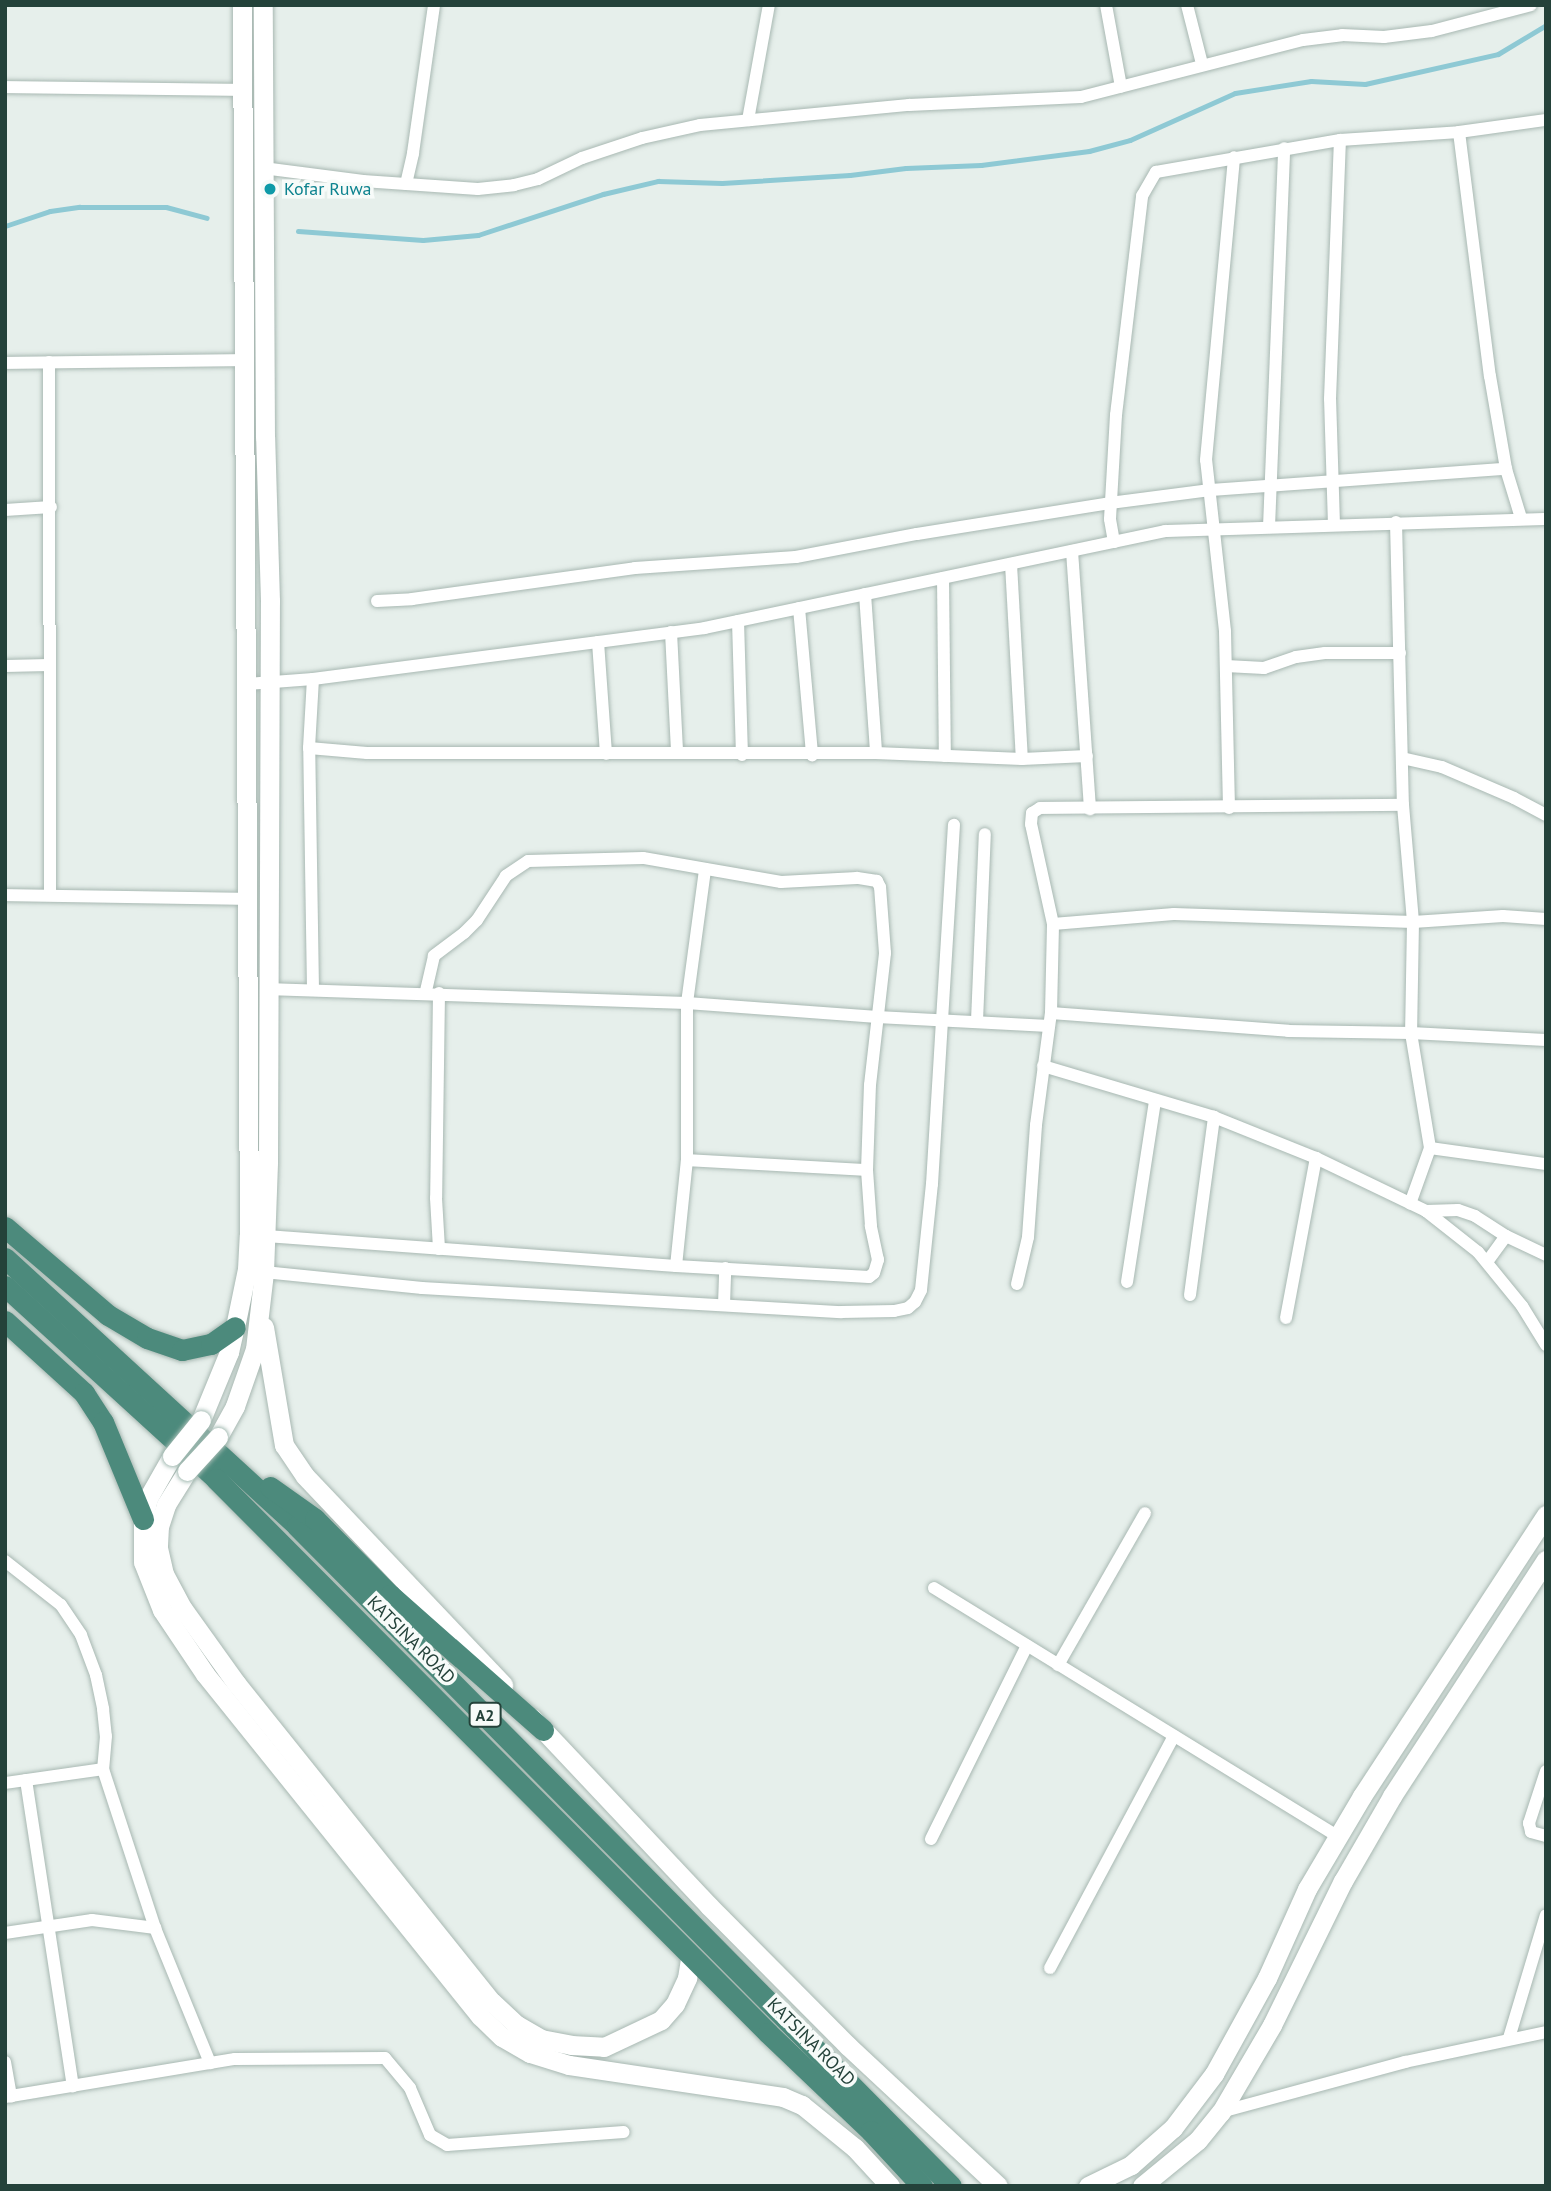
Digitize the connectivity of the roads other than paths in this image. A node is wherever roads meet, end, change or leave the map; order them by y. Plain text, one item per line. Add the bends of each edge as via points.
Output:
1 (242, 5) edge
2 (264, 5) edge
3 (434, 5) edge
4 (769, 5) edge
5 (1106, 5) edge
6 (1187, 5) edge
7 (1531, 5) edge
8 (1202, 64) junction
9 (5, 87) edge
10 (1121, 87) junction
11 (243, 90) junction
12 (748, 120) junction
13 (1546, 120) edge
14 (1459, 132) junction
15 (1340, 140) junction
16 (1284, 148) junction
17 (1234, 157) junction
18 (263, 169) junction
19 (406, 184) junction
20 (245, 360) junction
21 (50, 362) junction
22 (5, 363) edge
23 (1506, 469) junction
24 (1332, 484) junction
25 (1270, 486) junction
26 (1210, 490) junction
27 (1110, 503) junction
28 (51, 507) junction
29 (5, 510) edge
30 (1521, 518) junction
31 (1546, 519) edge
32 (1396, 522) junction
33 (1334, 525) junction
34 (1269, 527) junction
35 (1215, 529) junction
36 (1114, 542) junction
37 (1072, 551) junction
38 (1011, 564) junction
39 (943, 578) junction
40 (865, 594) junction
41 (377, 601) dead end
42 (799, 608) junction
43 (738, 621) junction
44 (671, 632) junction
45 (598, 642) junction
46 (1400, 653) junction
47 (49, 665) junction
48 (5, 666) edge
49 (1226, 666) junction
50 (313, 679) junction
51 (247, 684) junction
52 (269, 685) junction
53 (309, 748) junction
54 (677, 752) junction
55 (876, 753) junction
56 (606, 754) junction
57 (742, 754) junction
58 (811, 755) junction
59 (945, 756) junction
60 (1087, 756) junction
61 (1402, 758) junction
62 (1021, 759) junction
63 (1403, 806) junction
64 (1229, 808) junction
65 (1090, 809) junction
66 (1546, 815) edge
67 (954, 825) dead end
68 (985, 834) dead end
69 (705, 869) junction
70 (50, 893) junction
71 (5, 895) edge
72 (248, 899) junction
73 (1546, 919) edge
74 (1413, 922) junction
75 (1053, 924) junction
76 (266, 989) junction
77 (313, 990) junction
78 (432, 993) junction
79 (687, 1003) junction
80 (877, 1017) junction
81 (1050, 1020) junction
82 (942, 1021) junction
83 (977, 1021) junction
84 (1411, 1033) junction
85 (1546, 1040) edge
86 (1043, 1066) junction
87 (1155, 1102) junction
88 (1214, 1117) junction
89 (1430, 1148) junction
90 (1316, 1158) junction
91 (687, 1160) junction
92 (1546, 1164) edge
93 (867, 1170) junction
94 (1410, 1204) junction
95 (1426, 1211) junction
96 (5, 1227) edge
97 (265, 1236) junction
98 (1506, 1236) junction
99 (439, 1249) junction
100 (1546, 1255) edge
101 (5, 1258) edge
102 (1487, 1262) junction
103 (676, 1266) junction
104 (725, 1268) junction
105 (264, 1272) junction
106 (1127, 1282) dead end
107 (1017, 1284) dead end
108 (5, 1286) edge
109 (1190, 1296) dead end
110 (724, 1305) junction
111 (261, 1314) junction
112 (1286, 1318) dead end
113 (5, 1321) edge
114 (235, 1327) junction
115 (1546, 1345) edge
116 (242, 1475) junction
117 (1145, 1513) dead end
118 (1546, 1515) edge
119 (143, 1519) junction
120 (1546, 1560) edge
121 (5, 1561) edge
122 (934, 1588) dead end
123 (1027, 1646) junction
124 (1058, 1665) junction
125 (543, 1730) junction
126 (1174, 1736) junction
127 (103, 1769) junction
128 (1546, 1771) edge
129 (26, 1780) junction
130 (5, 1783) edge
131 (1546, 1836) edge
132 (1338, 1837) junction
133 (931, 1839) dead end
134 (1546, 1917) edge
135 (49, 1926) junction
136 (155, 1928) junction
137 (5, 1933) edge
138 (691, 1954) junction
139 (1051, 1968) dead end
140 (1546, 2032) edge
141 (1509, 2038) junction
142 (5, 2062) edge
143 (210, 2063) junction
144 (73, 2086) junction
145 (8, 2097) edge
146 (1221, 2112) junction
147 (624, 2132) dead end
148 (890, 2186) edge
149 (922, 2186) edge
150 (951, 2186) edge
151 (998, 2186) edge
152 (1087, 2186) edge
153 (1143, 2186) edge

1 - 11 main road
2 - 18 main road
3 - 19 street
4 - 12 street
5 - 10 street
6 - 8 street
7 - 8 street via 1432,31 1303,40
8 - 10 street
9 - 11 street
10 - 12 street via 1056,100 909,106
11 - 20 main road
12 - 19 street via 642,138 513,185 478,189
13 - 14 street
14 - 15 street
14 - 23 street
15 - 16 street
15 - 24 street via 1330,400
16 - 17 street
16 - 25 street
17 - 26 street via 1206,460
17 - 27 street via 1156,172 1142,196
18 - 19 street
18 - 52 main road
20 - 21 street
20 - 51 main road
21 - 22 street
21 - 28 street
23 - 24 street
23 - 30 street
24 - 25 street
24 - 33 street
25 - 26 street
25 - 34 street
26 - 27 street
26 - 35 street
27 - 36 street
27 - 41 street via 796,557 635,568
28 - 29 street
28 - 47 street
30 - 31 street
30 - 32 street
32 - 33 street
32 - 46 street
33 - 34 street
34 - 35 street
35 - 36 street via 1165,531
35 - 49 street
36 - 37 street
37 - 38 street
37 - 60 street
38 - 39 street
38 - 62 street
39 - 40 street
39 - 59 street
40 - 42 street
40 - 55 street
42 - 43 street
42 - 58 street
43 - 44 street
43 - 57 street
44 - 45 street
44 - 54 street
45 - 50 street
45 - 56 street
46 - 49 street via 1325,653 1264,668
46 - 61 street
47 - 48 street
47 - 70 street
49 - 64 street
50 - 52 street
50 - 53 street
51 - 52 street
51 - 72 main road
52 - 76 main road
53 - 56 street via 367,753
53 - 77 street
54 - 56 street
54 - 57 street
55 - 58 street
55 - 59 street
57 - 58 street
59 - 62 street
60 - 62 street
60 - 65 street
61 - 63 street
61 - 66 street via 1442,767
63 - 64 street
63 - 74 street
64 - 65 street
65 - 75 street via 1040,808 1032,813
67 - 82 street
68 - 83 street
69 - 78 street via 643,858 528,861 506,876 470,927 434,956
69 - 79 street
69 - 80 street via 781,882 877,881 885,953
70 - 71 street
70 - 72 street
72 - 114 main road via 249,1235
73 - 74 street via 1503,916
74 - 75 street via 1174,914
74 - 84 street
75 - 81 street
76 - 77 street
76 - 97 main road
77 - 78 street
78 - 79 street
78 - 99 street
79 - 80 street
79 - 91 street
80 - 82 street
80 - 93 street
81 - 83 street
81 - 84 street
81 - 86 street
82 - 83 street
82 - 110 street via 932,1184 915,1302 894,1311 842,1312
84 - 85 street
84 - 89 street
86 - 87 street
86 - 107 street via 1028,1237
87 - 88 street
87 - 106 street
88 - 90 street
88 - 109 street
89 - 92 street
89 - 94 street
90 - 94 street
90 - 112 street
91 - 93 street
91 - 103 street
93 - 104 street via 878,1260 869,1277
94 - 95 street
95 - 98 street via 1458,1210
95 - 102 street
96 - 114 highway via 108,1315 147,1338 183,1350 211,1344
97 - 99 street
97 - 105 main road
98 - 100 street
98 - 102 street
99 - 103 street
101 - 116 highway, KATSINA ROAD / A2
102 - 115 street
103 - 104 street
104 - 110 street
105 - 110 street via 422,1288
105 - 111 main road
108 - 138 highway, KATSINA ROAD / A2 via 216,1479
111 - 125 main road via 284,1445 304,1476 473,1650
111 - 138 main road, bridge via 245,1378 218,1437 187,1471 159,1526 164,1574 183,1609 236,1683 492,2003 517,2025 541,2039 604,2047 629,2038 661,2020 676,2004
113 - 119 highway via 83,1393 103,1422
114 - 119 main road, bridge via 201,1420 172,1455 148,1498
116 - 125 highway via 275,1489 315,1519 390,1595
116 - 150 highway, KATSINA ROAD / A2
117 - 124 street
118 - 132 main road
119 - 148 main road via 143,1562 162,1610 205,1674 480,2017 502,2037 530,2053 580,2067 783,2097 822,2119
120 - 146 main road via 1392,1796
121 - 127 street via 61,1605 81,1635 103,1709
122 - 123 street
123 - 124 street
123 - 133 street
124 - 126 street
125 - 151 main road via 839,2037
126 - 132 street
126 - 139 street
127 - 129 street
127 - 136 street
128 - 131 street via 1529,1823 1531,1832
129 - 130 street
129 - 135 street
132 - 152 main road via 1214,2074 1173,2128 1131,2165
134 - 141 street
135 - 136 street via 92,1920
135 - 137 street
135 - 144 street
136 - 143 street
138 - 149 highway, KATSINA ROAD / A2
140 - 141 street
141 - 146 street
142 - 145 street
143 - 144 street
143 - 147 street via 385,2058 410,2088 430,2135 447,2145
144 - 145 street
146 - 153 main road via 1198,2140

